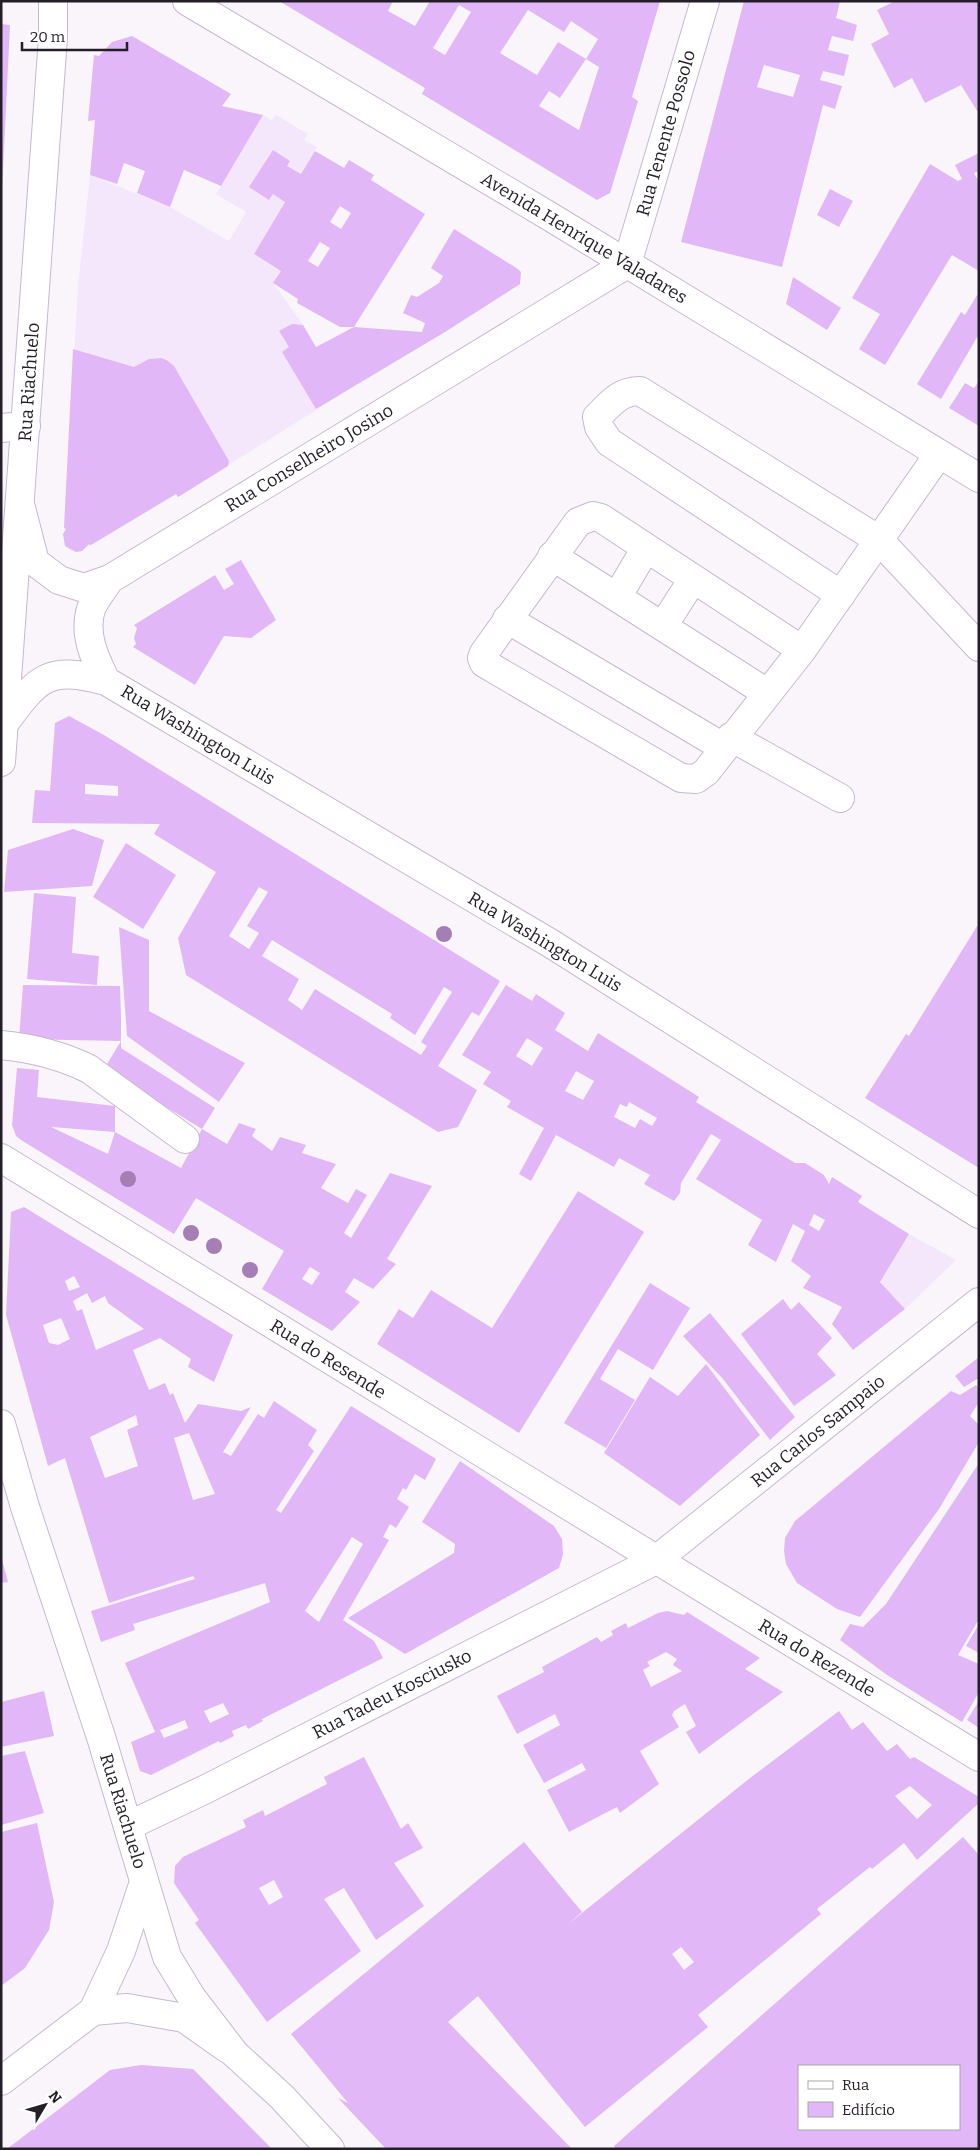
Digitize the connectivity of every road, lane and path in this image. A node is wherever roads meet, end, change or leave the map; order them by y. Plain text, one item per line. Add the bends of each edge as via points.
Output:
1 (53, 1) edge
2 (187, 1) edge
3 (705, 1) edge
4 (627, 264) junction
5 (14, 427) edge
6 (939, 454) junction
7 (979, 478) edge
8 (21, 508) junction
9 (879, 540) junction
10 (646, 548) junction
11 (552, 556) junction
12 (110, 579) junction
13 (693, 579) junction
14 (841, 594) junction
15 (617, 597) junction
16 (508, 619) junction
17 (662, 626) junction
18 (979, 647) edge
19 (802, 650) junction
20 (106, 681) junction
21 (766, 693) junction
22 (3, 725) junction
23 (727, 742) junction
24 (1, 762) edge
25 (840, 798) dead end
26 (1, 1045) edge
27 (185, 1139) dead end
28 (1, 1158) edge
29 (979, 1214) edge
30 (979, 1302) edge
31 (1, 1424) edge
32 (656, 1560) junction
33 (979, 1757) edge
34 (128, 1826) junction
35 (144, 1882) junction
36 (92, 2010) junction
37 (235, 2054) junction
38 (1, 2081) edge
39 (330, 2149) edge

1 - 5 street, Rua Riachuelo via 53,37
2 - 4 street, Avenida Henrique Valadares
3 - 4 street, Rua Tenente Possolo
4 - 6 street, Avenida Henrique Valadares
4 - 12 street, Rua Conselheiro Josino
5 - 8 street, Rua Riachuelo
6 - 7 street, Avenida Henrique Valadares
6 - 9 street
8 - 12 street, Rua Conselheiro Josino via 35,562 59,580 84,588
8 - 22 street, Rua Riachuelo
9 - 14 street
9 - 14 street via 640,391 628,391 618,396 597,416 598,427 608,442
9 - 18 street
10 - 11 street via 593,516 578,522
10 - 13 street
10 - 15 street
11 - 15 street
11 - 16 street
12 - 20 street, Rua Washington Luis via 91,610 90,635 92,654
13 - 17 street
13 - 19 street
14 - 19 street
15 - 17 street
16 - 23 street
16 - 23 street via 484,652 484,663 681,778 696,779 706,772
17 - 21 street
19 - 21 street
20 - 22 street, Rua Washington Luis via 80,674 55,674 30,689
20 - 29 street, Rua Washington Luis via 550,943
21 - 23 street
22 - 24 street, Rua Riachuelo
23 - 25 street
26 - 27 street via 17,1046 89,1069
28 - 32 street, Rua do Resende
30 - 32 street, Rua Carlos Sampaio
31 - 34 street, Rua Riachuelo
32 - 33 street, Rua do Rezende
32 - 34 street, Rua Tadeu Kosciusko
34 - 35 street, Rua Riachuelo
35 - 36 street via 121,1951
35 - 37 street, Rua Riachuelo via 167,1957 192,1998
36 - 37 street via 151,2010 184,2018
36 - 38 street
37 - 39 street, Rua Riachuelo via 282,2097

